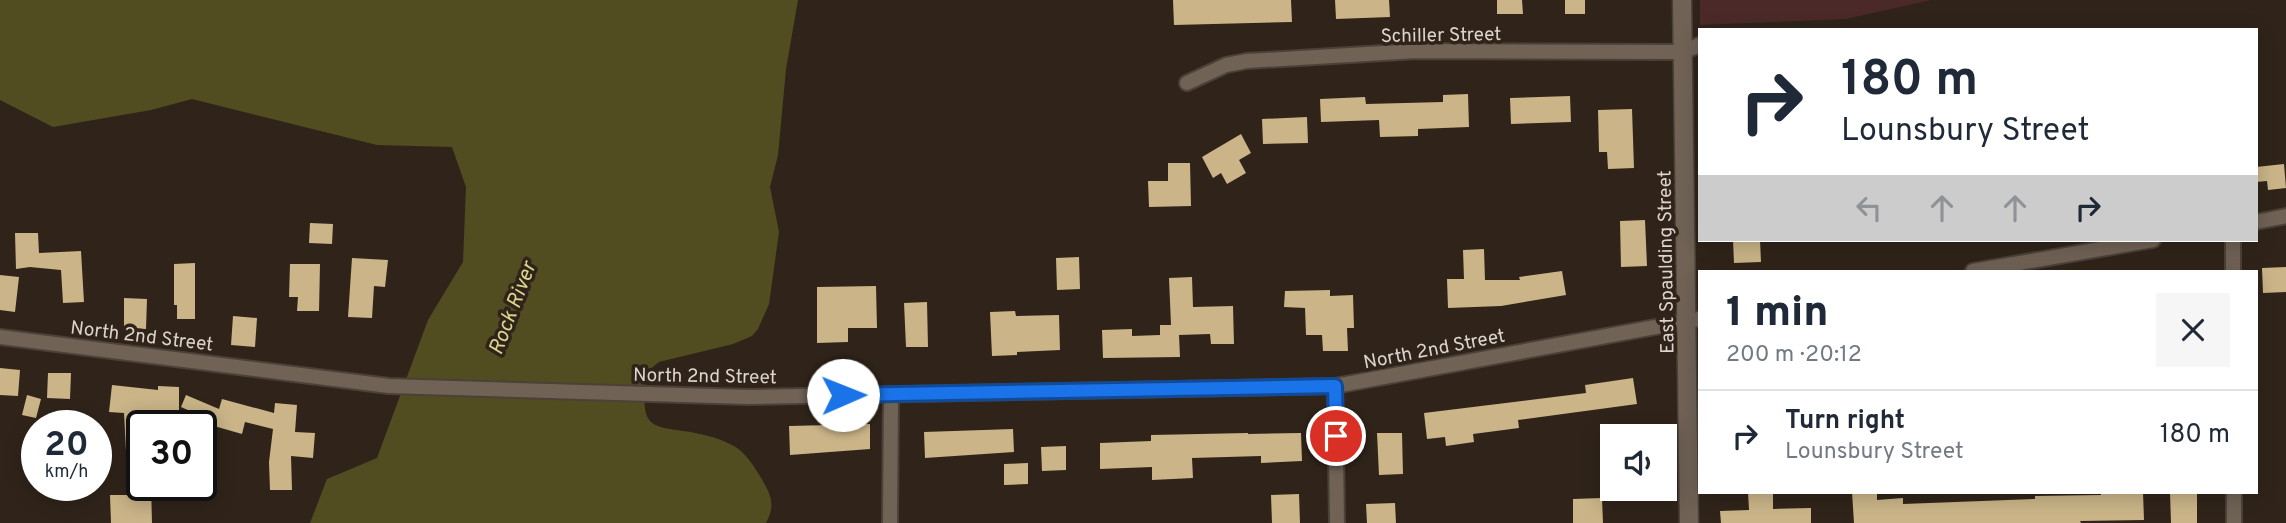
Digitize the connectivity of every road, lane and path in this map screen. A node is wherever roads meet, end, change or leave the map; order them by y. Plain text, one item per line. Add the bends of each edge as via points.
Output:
1 (1682, 0) edge
2 (1691, 49) edge
3 (1187, 83) dead end
4 (2286, 216) edge
5 (2258, 222) edge
6 (2141, 242) edge
7 (2233, 242) edge
8 (1979, 270) edge
9 (2233, 270) edge
10 (1693, 320) edge
11 (0, 337) edge
12 (1335, 386) junction
13 (891, 394) junction
14 (2234, 494) edge
15 (891, 523) edge
16 (1337, 523) edge
17 (1689, 523) edge
18 (2234, 523) edge

1 - 2 street, East Spaulding Street
2 - 3 street, Schiller Street via 1417,51 1260,60 1226,65
2 - 10 street, East Spaulding Street
4 - 5 street
6 - 8 street
7 - 9 street
10 - 12 street, North 2nd Street
10 - 17 street, East Spaulding Street
11 - 13 street, North 2nd Street via 389,386 747,397
12 - 13 street, North 2nd Street
12 - 16 street
13 - 15 street
14 - 18 street

